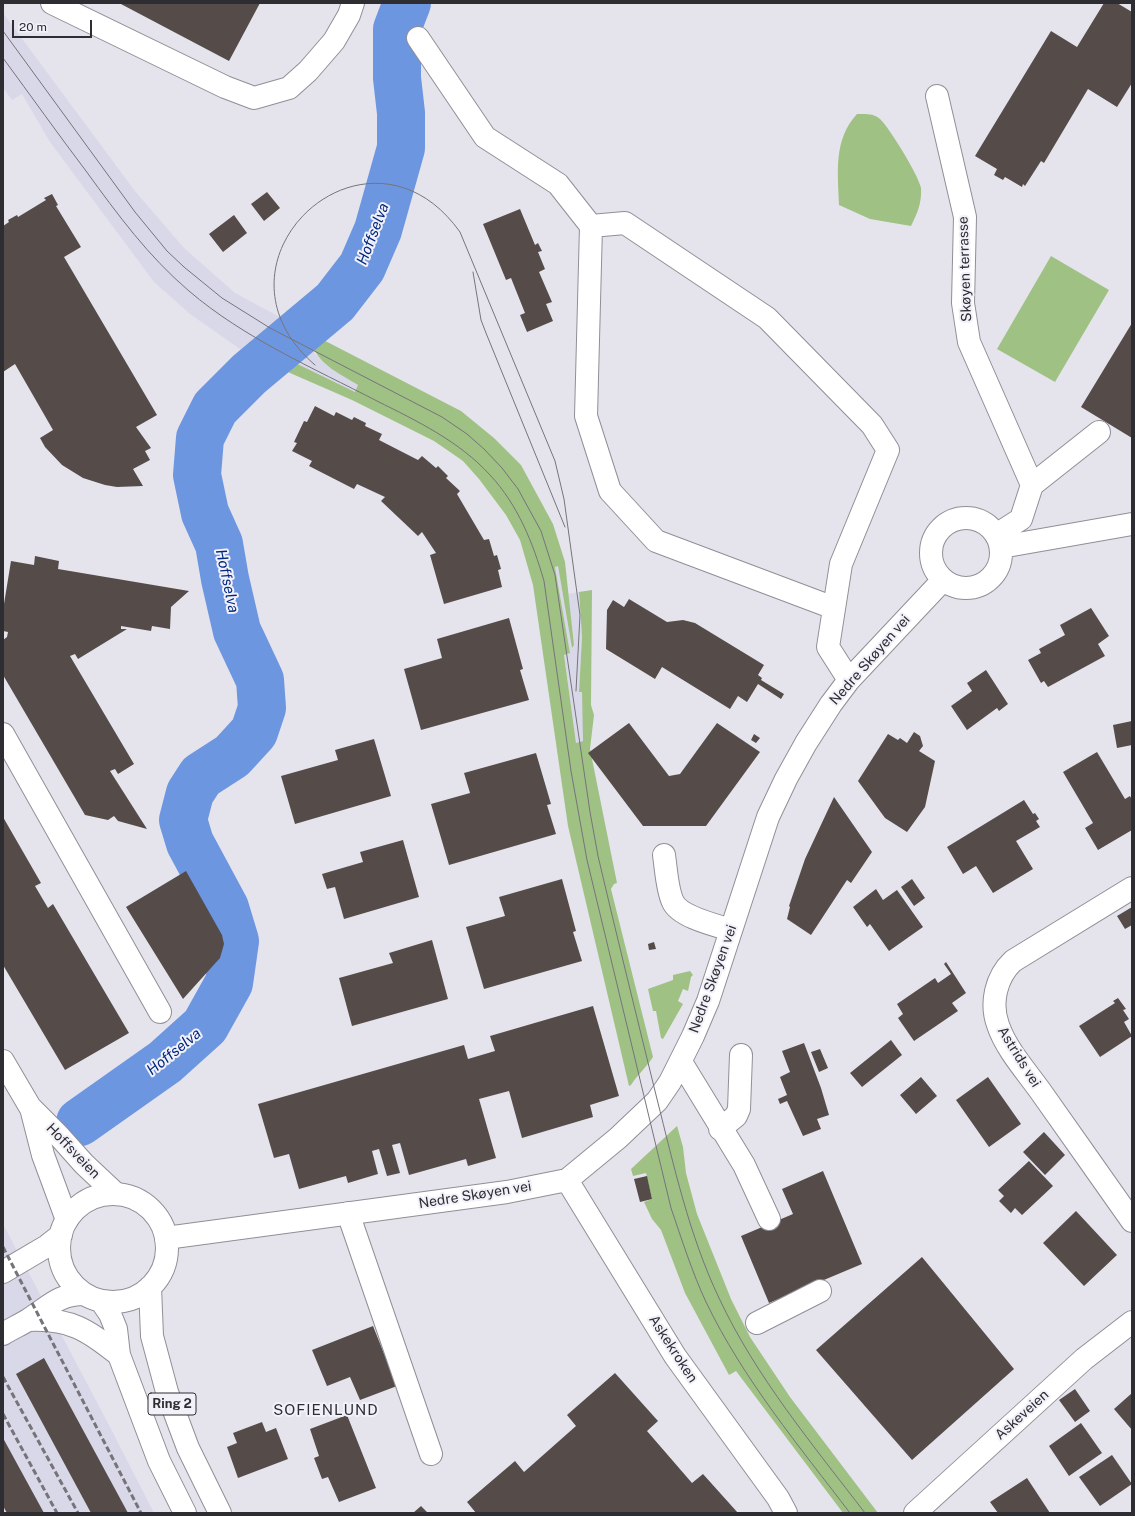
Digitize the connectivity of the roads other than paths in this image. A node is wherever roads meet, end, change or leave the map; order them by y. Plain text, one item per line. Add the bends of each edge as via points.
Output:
1 (52, 3) edge
2 (353, 3) edge
3 (418, 38) dead end
4 (936, 96) dead end
5 (591, 226) junction
6 (1099, 432) dead end
7 (1032, 485) junction
8 (1132, 524) edge
9 (998, 541) junction
10 (943, 580) junction
11 (834, 608) junction
12 (849, 680) junction
13 (3, 734) edge
14 (664, 855) dead end
15 (1132, 888) edge
16 (731, 930) junction
17 (160, 1012) dead end
18 (741, 1056) dead end
19 (3, 1061) edge
20 (681, 1062) junction
21 (30, 1106) junction
22 (720, 1129) junction
23 (568, 1180) junction
24 (116, 1194) junction
25 (348, 1213) junction
26 (769, 1219) dead end
27 (1132, 1221) edge
28 (64, 1228) junction
29 (166, 1238) junction
30 (3, 1272) edge
31 (150, 1287) junction
32 (820, 1291) dead end
33 (93, 1297) junction
34 (29, 1320) junction
35 (1132, 1322) edge
36 (757, 1323) dead end
37 (3, 1334) edge
38 (119, 1355) junction
39 (431, 1454) dead end
40 (185, 1513) edge
41 (220, 1513) edge
42 (786, 1513) edge
43 (915, 1513) edge

1 - 2 street via 254,98 289,88 308,71 334,41
3 - 5 street via 485,137 558,184
4 - 7 street, Skøyen terrasse via 965,217 963,303 969,342
5 - 11 street via 586,416 610,491 656,541
5 - 11 street via 625,224 767,318 872,426 888,450 841,564
6 - 7 street
7 - 9 street via 1021,519
8 - 9 street
9 - 10 street via 1001,560 989,580 978,586 966,588 954,586
9 - 10 street via 983,523 973,518 960,518 948,523 938,532 931,550 935,570
10 - 12 street, Nedre Skøyen vei
11 - 12 street via 828,647
12 - 16 street, Nedre Skøyen vei via 831,704 786,779 766,823
13 - 17 street
14 - 16 street via 673,901 678,909
15 - 27 street, Astrids vei via 1013,961 997,983 994,1012 998,1026 1011,1048
16 - 20 street, Nedre Skøyen vei via 708,1001
18 - 22 street via 739,1109 736,1116
19 - 21 street, Hoffsveien
20 - 22 street
20 - 23 street, Nedre Skøyen vei via 657,1100 618,1138
21 - 24 street, Hoffsveien
21 - 28 street, Hoffsveien
22 - 26 street via 744,1165
23 - 25 street, Nedre Skøyen vei via 507,1192
23 - 42 street, Askekroken via 675,1356 778,1498
24 - 28 street via 101,1195 88,1200 76,1209
24 - 29 street via 143,1203 161,1224
25 - 29 street, Nedre Skøyen vei
25 - 39 street
28 - 30 street via 42,1249
28 - 33 street via 59,1249 66,1274 74,1285
29 - 31 street via 164,1265
31 - 33 street via 140,1295 127,1300 114,1302
31 - 41 street, Ring 2 via 152,1336 167,1392 188,1448
32 - 36 street
33 - 34 street, Ring 2 via 70,1294 53,1302
33 - 38 street, Ring 2 via 110,1314 116,1329
34 - 37 street, Ring 2
34 - 38 street, Ring 2 via 65,1321 101,1340
35 - 43 street, Askeveien via 1084,1360
38 - 40 street, Ring 2 via 159,1461

